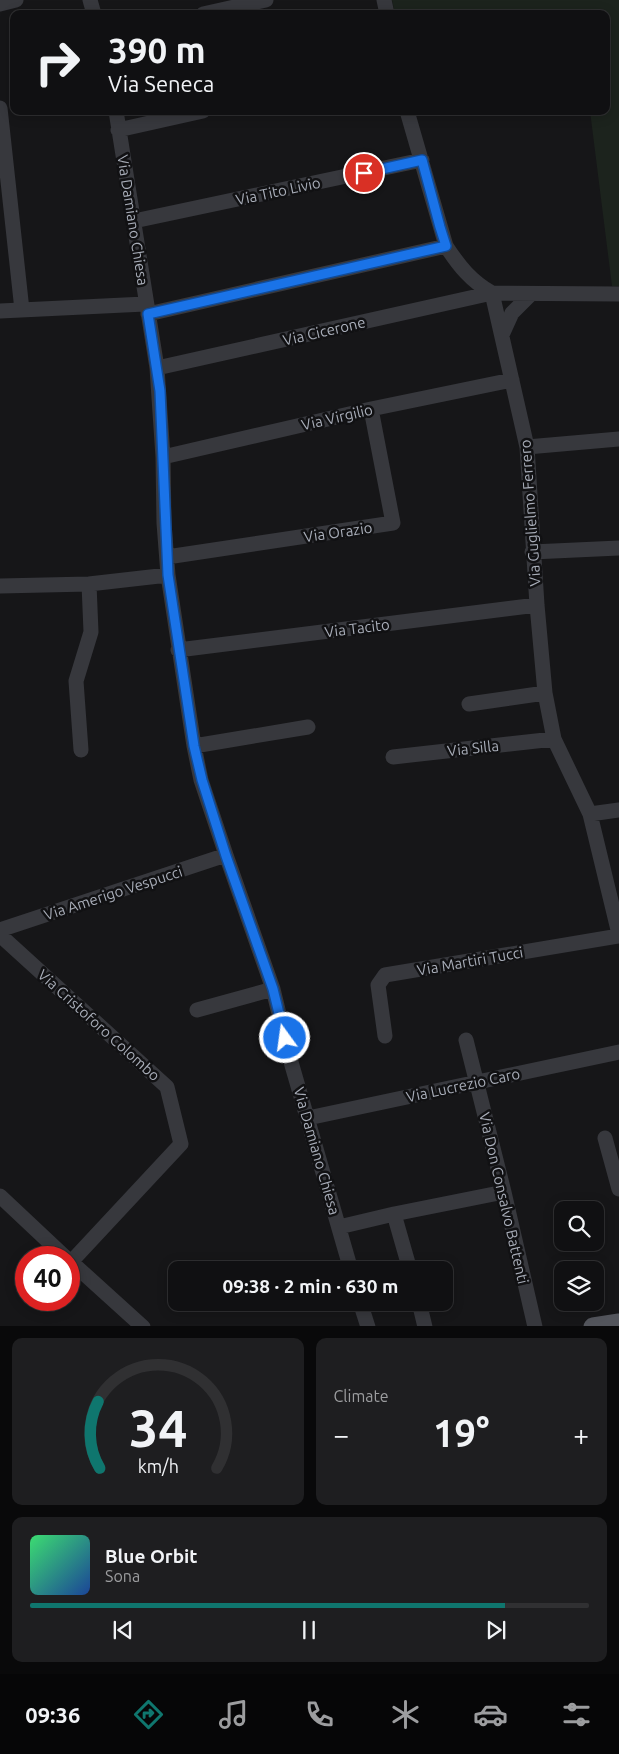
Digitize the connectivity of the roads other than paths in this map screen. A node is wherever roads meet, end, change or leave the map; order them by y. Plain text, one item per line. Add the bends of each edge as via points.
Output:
1 (16, 0) edge
2 (266, 0) edge
3 (0, 4) edge
4 (221, 10) edge
5 (0, 108) edge
6 (116, 115) edge
7 (185, 115) edge
8 (408, 115) edge
9 (118, 130) junction
10 (422, 160) junction
11 (5, 207) edge
12 (134, 221) junction
13 (446, 246) junction
14 (492, 293) junction
15 (531, 294) junction
16 (619, 294) edge
17 (147, 309) junction
18 (22, 310) junction
19 (0, 311) edge
20 (502, 335) junction
21 (157, 368) junction
22 (512, 380) junction
23 (371, 409) junction
24 (619, 439) edge
25 (527, 447) junction
26 (163, 457) junction
27 (619, 548) edge
28 (532, 552) junction
29 (167, 557) junction
30 (168, 575) junction
31 (89, 584) junction
32 (0, 586) edge
33 (537, 605) junction
34 (178, 650) junction
35 (545, 693) junction
36 (469, 704) dead end
37 (308, 727) dead end
38 (554, 739) junction
39 (194, 746) junction
40 (81, 750) dead end
41 (393, 757) dead end
42 (619, 810) edge
43 (590, 814) junction
44 (226, 856) junction
45 (0, 930) edge
46 (0, 935) edge
47 (619, 935) edge
48 (273, 989) junction
49 (197, 1010) dead end
50 (385, 1036) dead end
51 (466, 1040) dead end
52 (619, 1052) edge
53 (477, 1083) junction
54 (308, 1118) junction
55 (605, 1138) dead end
56 (619, 1189) edge
57 (504, 1192) junction
58 (0, 1196) edge
59 (394, 1214) junction
60 (339, 1227) junction
61 (53, 1246) edge
62 (80, 1248) edge
63 (348, 1261) edge
64 (407, 1261) edge
65 (80, 1271) edge
66 (362, 1311) edge
67 (421, 1311) edge
68 (619, 1323) edge
69 (366, 1324) edge
70 (143, 1326) edge
71 (425, 1326) edge
72 (535, 1326) edge
73 (593, 1326) edge

1 - 3 street
2 - 4 street
5 - 11 street
6 - 9 street, Via Damiano Chiesa
7 - 9 street
8 - 10 street
9 - 12 street, Via Damiano Chiesa
10 - 12 street, Via Tito Livio
10 - 13 street
11 - 18 street
12 - 17 street, Via Damiano Chiesa
13 - 14 street via 478,285
13 - 17 street
14 - 15 street, Via Cicerone
14 - 20 street, Via Guglielmo Ferrero
14 - 21 street, Via Cicerone
15 - 16 street, Via Cicerone
15 - 20 street via 512,313
17 - 18 street
17 - 21 street, Via Damiano Chiesa
18 - 19 street
20 - 22 street, Via Guglielmo Ferrero
21 - 26 street, Via Damiano Chiesa
22 - 23 street, Via Virgilio
22 - 25 street, Via Guglielmo Ferrero
23 - 26 street, Via Virgilio
23 - 29 street, Via Orazio via 394,524
24 - 25 street
25 - 28 street, Via Guglielmo Ferrero
26 - 29 street, Via Damiano Chiesa
27 - 28 street
28 - 33 street, Via Guglielmo Ferrero
29 - 30 street, Via Damiano Chiesa
30 - 31 street
30 - 34 street, Via Damiano Chiesa
31 - 32 street
31 - 40 street via 91,632 76,681
33 - 34 street, Via Tacito
33 - 35 street, Via Guglielmo Ferrero
34 - 39 street, Via Damiano Chiesa
35 - 36 street
35 - 38 street, Via Guglielmo Ferrero
37 - 39 street
38 - 41 street, Via Silla
38 - 43 street, Via Guglielmo Ferrero
39 - 44 street, Via Damiano Chiesa
42 - 43 street
43 - 47 street, Via Guglielmo Ferrero
44 - 45 street, Via Amerigo Vespucci
44 - 48 street, Via Damiano Chiesa
46 - 62 street, Via Cristoforo Colombo via 168,1087 181,1144
47 - 50 street, Via Martiri Tucci via 385,975 378,985
48 - 49 street
48 - 54 street, Via Damiano Chiesa
51 - 53 street, Via Don Consalvo Battenti
52 - 53 street, Via Lucrezio Caro
53 - 54 street, Via Lucrezio Caro
53 - 57 street, Via Don Consalvo Battenti
54 - 60 street, Via Damiano Chiesa
55 - 56 street
57 - 59 street
57 - 72 street, Via Don Consalvo Battenti
58 - 61 street
59 - 60 street
59 - 64 street
60 - 63 street, Via Damiano Chiesa
65 - 70 street
66 - 69 street
67 - 71 street
68 - 73 main road

